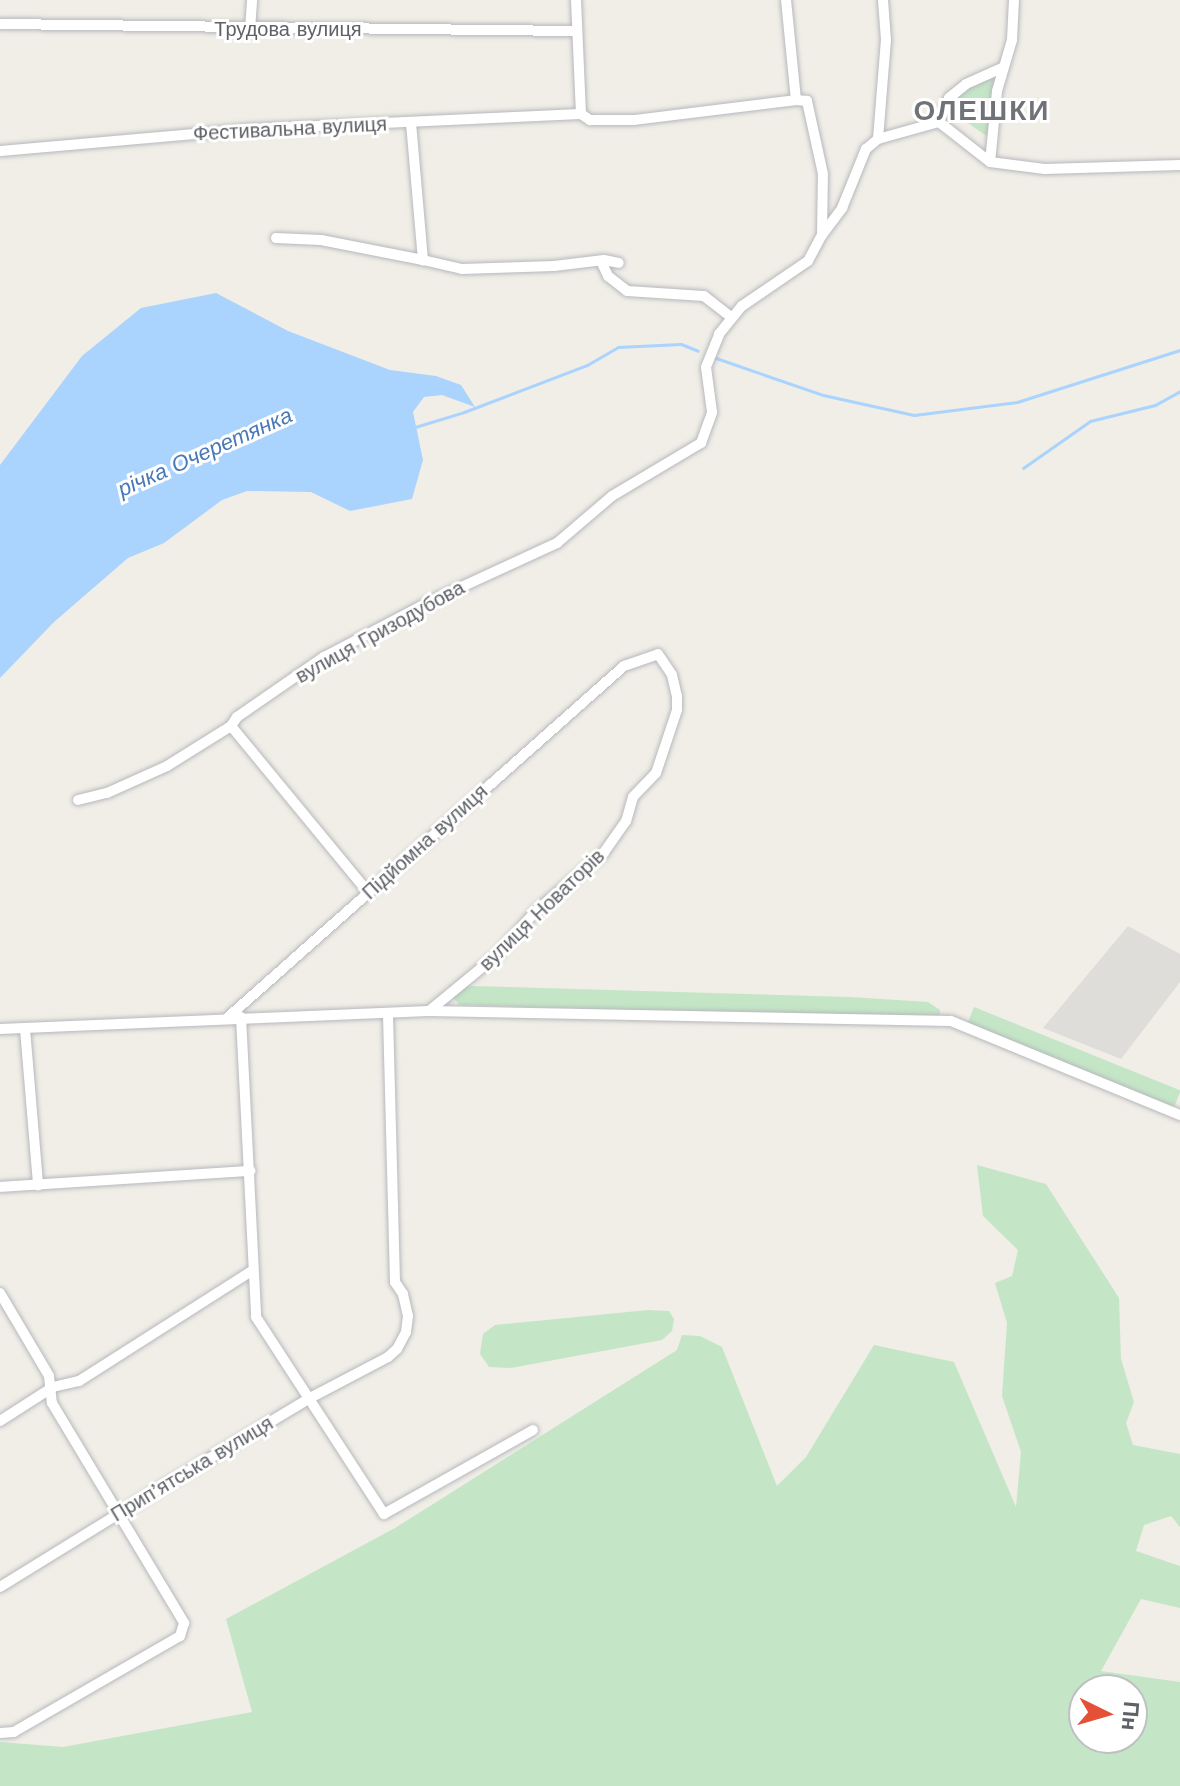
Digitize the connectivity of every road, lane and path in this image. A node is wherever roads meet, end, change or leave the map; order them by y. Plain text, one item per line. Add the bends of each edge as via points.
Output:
1 (252, 0) edge
2 (576, 0) edge
3 (786, 0) edge
4 (883, 0) edge
5 (1014, 0) edge
6 (0, 24) edge
7 (250, 30) junction
8 (575, 31) junction
9 (1002, 68) junction
10 (796, 100) junction
11 (581, 114) junction
12 (939, 122) junction
13 (411, 123) junction
14 (878, 139) junction
15 (0, 151) edge
16 (990, 162) junction
17 (1180, 165) edge
18 (822, 235) junction
19 (276, 238) dead end
20 (423, 260) junction
21 (601, 261) junction
22 (619, 263) dead end
23 (731, 317) junction
24 (624, 666) joint
25 (231, 726) junction
26 (78, 800) dead end
27 (368, 892) junction
28 (429, 1011) junction
29 (388, 1013) junction
30 (241, 1017) junction
31 (226, 1019) junction
32 (0, 1029) edge
33 (25, 1029) junction
34 (1180, 1115) edge
35 (250, 1171) junction
36 (38, 1185) junction
37 (0, 1187) edge
38 (253, 1270) junction
39 (0, 1293) edge
40 (53, 1387) junction
41 (310, 1398) junction
42 (0, 1421) edge
43 (533, 1430) dead end
44 (118, 1513) junction
45 (0, 1587) edge
46 (0, 1733) edge

1 - 7 street
2 - 8 street
3 - 10 street
4 - 14 street via 886,40
5 - 9 street via 1012,40
6 - 7 street, Трудова вулиця
7 - 8 street, Трудова вулиця
8 - 11 street via 580,40
9 - 12 street via 949,98
9 - 16 street
10 - 11 street, Фестивальна вулиця via 634,120 590,120
10 - 18 street via 807,101 823,174
11 - 13 street, Фестивальна вулиця
12 - 14 street
12 - 16 street
13 - 15 street, Фестивальна вулиця via 252,129
13 - 20 street
14 - 18 street via 866,149 842,208
16 - 17 street via 1045,169
18 - 23 street via 808,261
19 - 20 street via 321,240
20 - 21 street via 462,269
21 - 22 street
21 - 23 street via 608,276 627,291 704,296
23 - 25 street, вулиця Гризодубова via 710,350 706,367 712,412 701,443 612,496 557,543 324,657
24 - 27 street, Підйомна вулиця
24 - 28 street, вулиця Новаторів via 658,654 672,675 677,710 656,773 633,797 626,821 604,853 536,911 497,955
25 - 26 street, вулиця Гризодубова via 167,766
25 - 27 street
27 - 31 street, Підйомна вулиця
28 - 29 street
28 - 34 street via 951,1021
29 - 30 street
29 - 41 street, Прип’ятська вулиця via 395,1282 408,1316 406,1332 388,1357
30 - 31 street
30 - 35 street
31 - 33 street
32 - 33 street
33 - 36 street
35 - 36 street
35 - 38 street
36 - 37 street
38 - 40 street via 79,1381
38 - 41 street via 256,1317
39 - 40 street
40 - 42 street
40 - 44 street via 52,1403
41 - 43 street via 384,1514
41 - 44 street, Прип’ятська вулиця
44 - 45 street, Прип’ятська вулиця
44 - 46 street via 183,1615 184,1630 14,1732

